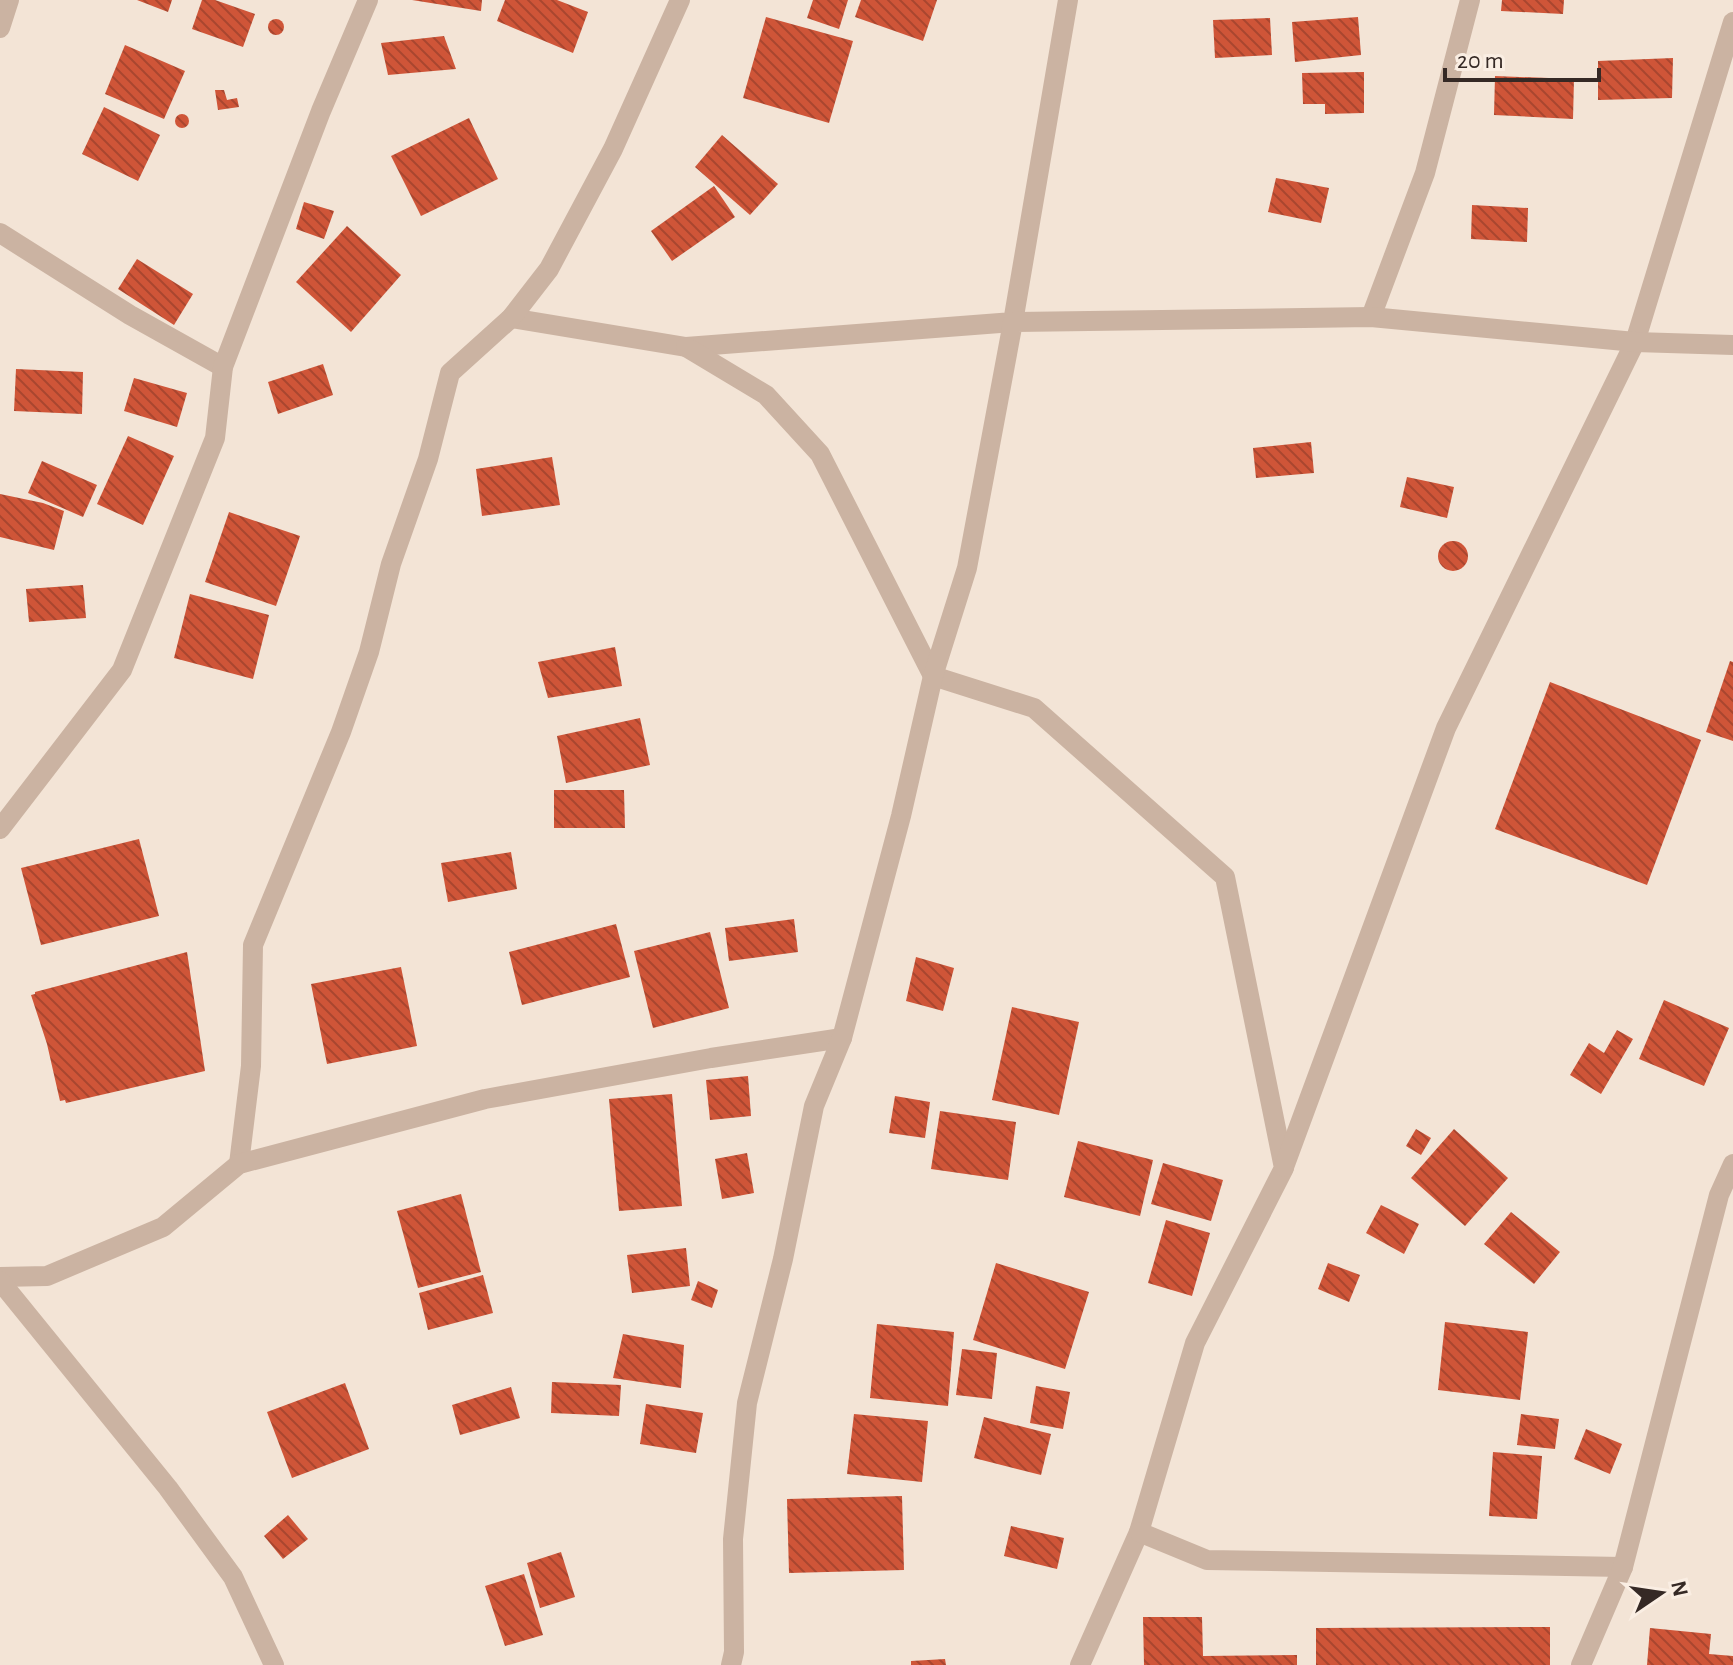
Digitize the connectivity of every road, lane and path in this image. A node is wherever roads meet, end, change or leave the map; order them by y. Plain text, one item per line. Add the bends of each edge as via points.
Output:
1 (9, 0) edge
2 (368, 0) edge
3 (680, 0) edge
4 (1068, 0) edge
5 (1470, 0) edge
6 (1733, 22) edge
7 (0, 28) edge
8 (0, 233) edge
9 (1371, 317) junction
10 (511, 318) junction
11 (1013, 322) junction
12 (1635, 342) junction
13 (1733, 345) edge
14 (686, 347) junction
15 (223, 367) junction
16 (933, 676) junction
17 (0, 829) edge
18 (842, 1038) junction
19 (239, 1164) junction
20 (1733, 1164) edge
21 (1284, 1168) junction
22 (0, 1279) edge
23 (1139, 1532) junction
24 (1623, 1567) junction
25 (274, 1665) edge
26 (731, 1665) edge
27 (1080, 1665) edge
28 (1581, 1665) edge

1 - 7 street
2 - 15 street
3 - 10 street via 613,149 549,269
4 - 11 street
5 - 9 street via 1425,173
6 - 12 street
8 - 15 street
9 - 11 street
9 - 12 street
10 - 14 street
10 - 19 street via 450,373 369,652 253,945 251,1066
11 - 14 street
11 - 16 street via 967,568
12 - 13 street
12 - 21 street via 1446,728
14 - 16 street via 766,395 820,454
15 - 17 street via 215,438 122,670
16 - 18 street
16 - 21 street via 1034,708 1225,877
18 - 19 street via 485,1099
18 - 26 street via 814,1106 747,1403 733,1539
19 - 22 street via 163,1227 47,1276
20 - 24 street via 1719,1195
21 - 23 street via 1195,1343
22 - 25 street via 233,1577
23 - 24 street via 1207,1560
23 - 27 street
24 - 28 street

